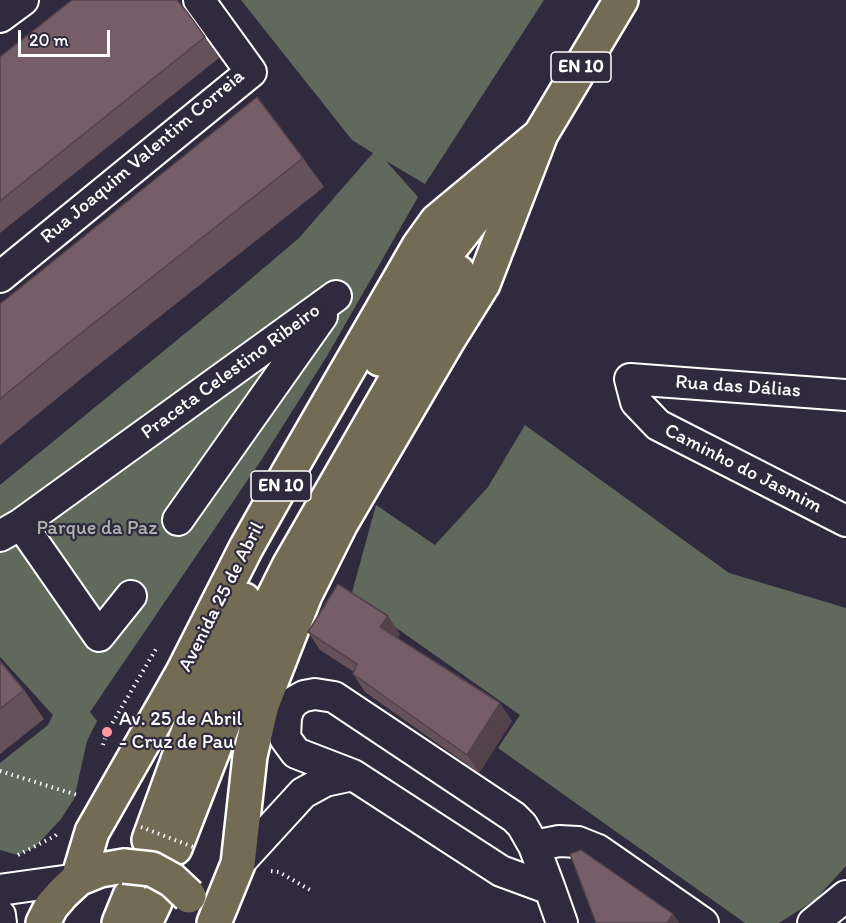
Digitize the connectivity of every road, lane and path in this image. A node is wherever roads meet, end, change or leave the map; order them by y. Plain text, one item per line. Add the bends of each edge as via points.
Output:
1 (23, 0) edge
2 (199, 0) edge
3 (621, 0) edge
4 (0, 17) edge
5 (541, 134) junction
6 (0, 277) edge
7 (630, 379) joint
8 (846, 395) edge
9 (178, 520) dead end
10 (846, 521) edge
11 (10, 530) edge
12 (131, 596) dead end
13 (0, 771) edge
14 (353, 775) junction
15 (107, 807) junction
16 (166, 841) junction
17 (534, 846) junction
18 (238, 864) junction
19 (78, 879) junction
20 (550, 889) junction
21 (0, 890) edge
22 (846, 896) edge
23 (135, 902) edge
24 (195, 909) edge
25 (0, 915) edge
26 (1, 923) edge
27 (43, 923) edge
28 (214, 923) edge
29 (562, 923) edge
30 (703, 923) edge
31 (813, 923) edge

1 - 4 street
2 - 6 street, Rua Joaquim Valentim Correia via 251,72
3 - 5 main road, Avenida 25 de Abril / EN 10
5 - 15 main road, Avenida 25 de Abril / EN 10 via 437,221 419,246 246,548 182,674
5 - 16 main road, EN 10 via 441,260 270,549 236,616 193,719
5 - 18 main road, Avenida 25 de Abril / EN 10 via 483,284 340,525 287,636 262,705 250,756
7 - 8 street, Rua das Dálias
7 - 10 street, Caminho do Jasmim via 636,402 658,425
9 - 11 street, Praceta Celestino Ribeiro via 336,296
11 - 12 street, Praceta Celestino Ribeiro via 99,636
13 - 15 path
14 - 17 street via 306,758 290,747 284,728 295,701 315,694 334,697 514,818
14 - 18 street via 325,781 303,793
14 - 20 street via 493,866
15 - 16 path
15 - 19 main road, Avenida 25 de Abril / EN 10 via 92,832
16 - 16 path, bridge
17 - 20 street
17 - 30 street via 578,842 598,850
18 - 28 main road, Avenida 25 de Abril / EN 10
19 - 21 street, EN 10
19 - 23 main road, Avenida 25 de Abril / EN 10 via 100,870
19 - 27 main road, Avenida 25 de Abril / EN 10 via 51,907
20 - 29 street
22 - 31 street
23 - 24 main road, Avenida 25 de Abril / EN 10, bridge via 152,869 172,880
25 - 26 street

